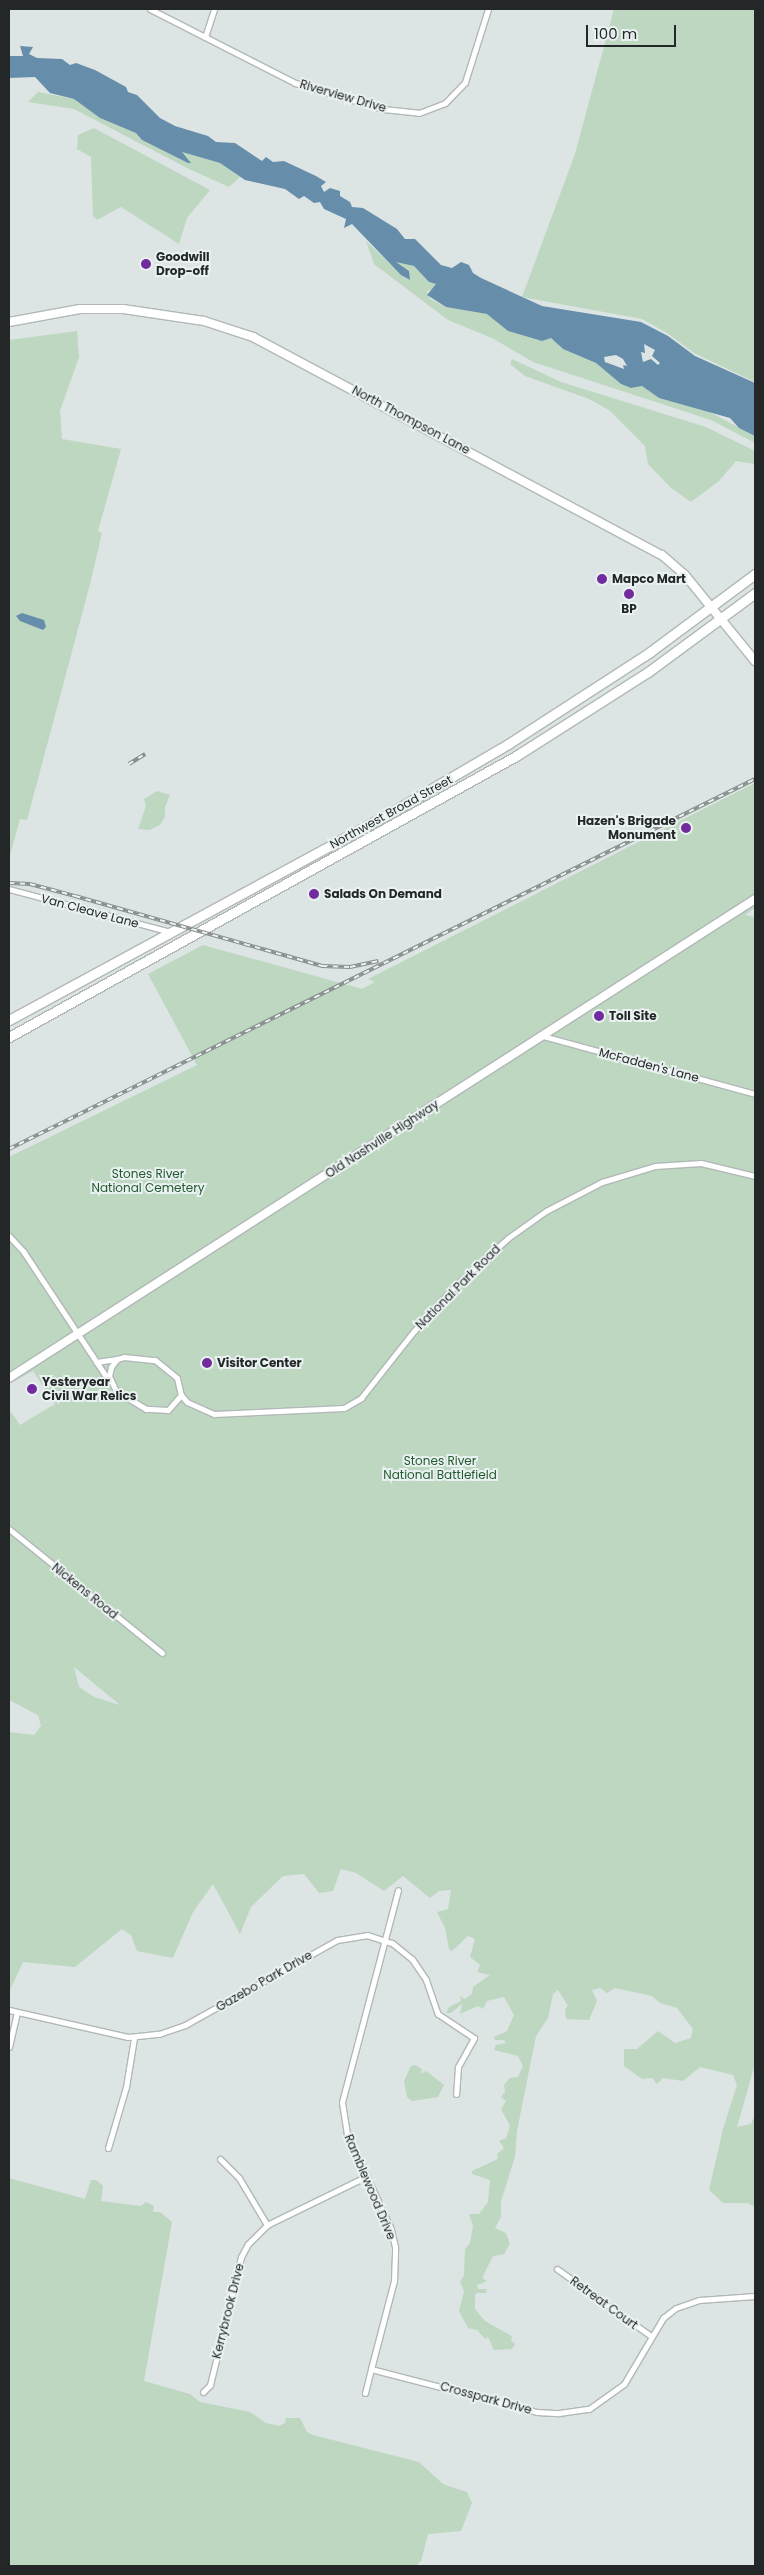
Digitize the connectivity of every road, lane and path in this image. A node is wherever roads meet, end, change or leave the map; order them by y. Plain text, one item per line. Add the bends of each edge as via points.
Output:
1 (150, 9) edge
2 (214, 9) edge
3 (488, 9) edge
4 (205, 37) junction
5 (9, 322) edge
6 (755, 574) edge
7 (755, 593) edge
8 (712, 606) junction
9 (722, 617) junction
10 (755, 661) edge
11 (559, 712) junction
12 (567, 724) junction
13 (508, 744) junction
14 (516, 756) junction
15 (427, 792) junction
16 (434, 804) junction
17 (355, 832) junction
18 (362, 844) junction
19 (254, 887) junction
20 (9, 889) edge
21 (755, 898) edge
22 (261, 899) junction
23 (172, 932) junction
24 (179, 944) junction
25 (52, 997) junction
26 (58, 1010) junction
27 (9, 1020) edge
28 (543, 1036) junction
29 (9, 1037) edge
30 (755, 1094) edge
31 (755, 1176) edge
32 (9, 1236) edge
33 (76, 1334) junction
34 (117, 1358) junction
35 (96, 1362) junction
36 (9, 1378) edge
37 (110, 1384) junction
38 (181, 1395) junction
39 (9, 1529) edge
40 (162, 1653) dead end
41 (398, 1890) dead end
42 (384, 1939) junction
43 (9, 2010) edge
44 (17, 2012) junction
45 (134, 2038) junction
46 (9, 2047) edge
47 (456, 2094) dead end
48 (108, 2148) dead end
49 (220, 2158) dead end
50 (365, 2177) junction
51 (267, 2225) junction
52 (557, 2269) dead end
53 (755, 2296) edge
54 (651, 2336) junction
55 (371, 2369) junction
56 (203, 2392) dead end
57 (365, 2393) dead end

1 - 4 street, Riverview Drive
2 - 4 street
3 - 4 street, Riverview Drive via 466,82 445,103 419,113 384,109 295,83
5 - 8 main road, North Thompson Lane via 80,309 123,309 204,321 253,337 662,555 685,574
6 - 8 main road, Northwest Broad Street
7 - 9 main road, Northwest Broad Street
8 - 9 main road, North Thompson Lane
8 - 11 main road, Northwest Broad Street via 650,652
9 - 10 main road, North Thompson Lane
9 - 12 main road, Northwest Broad Street via 648,672
11 - 12 main road
11 - 13 main road, Northwest Broad Street
12 - 14 main road, Northwest Broad Street
13 - 14 main road
13 - 15 main road, Northwest Broad Street
14 - 16 main road, Northwest Broad Street
15 - 16 main road
15 - 17 main road, Northwest Broad Street
16 - 18 main road, Northwest Broad Street
17 - 18 main road
17 - 19 main road, Northwest Broad Street
18 - 22 main road, Northwest Broad Street
19 - 22 main road
19 - 23 main road, Northwest Broad Street
20 - 23 street, Van Cleave Lane
21 - 28 main road, Old Nashville Highway
22 - 24 main road, Northwest Broad Street
23 - 24 main road
23 - 25 main road, Northwest Broad Street
24 - 26 main road, Northwest Broad Street
25 - 26 main road
25 - 27 main road, Northwest Broad Street
26 - 29 main road, Northwest Broad Street
28 - 30 street, McFadden's Lane
28 - 33 main road, Old Nashville Highway
31 - 38 street, National Park Road via 706,1163 655,1166 602,1182 554,1206 484,1258 414,1331 361,1398 344,1408 214,1414 200,1410
32 - 33 street via 24,1251
33 - 35 street
33 - 36 main road, Old Nashville Highway
34 - 35 street, National Park Road
34 - 37 street via 111,1367
34 - 38 street, National Park Road via 134,1356 155,1360 177,1378
35 - 37 street
37 - 38 street via 126,1400 152,1411 168,1410
39 - 40 street, Nickens Road
41 - 42 street, Ramblewood Drive
42 - 45 street, Gazebo Park Drive via 362,1935 337,1940 179,2028
42 - 47 street, Gazebo Park Drive via 412,1958 426,1980 441,2018 474,2038 458,2067
42 - 50 street, Ramblewood Drive via 342,2102 347,2134
43 - 44 street, Gazebo Park Drive
44 - 45 street, Gazebo Park Drive
44 - 46 street
45 - 48 street via 126,2087
49 - 51 street via 240,2178
50 - 51 street, Kerrybrook Drive
50 - 55 street, Ramblewood Drive via 391,2229 396,2257 394,2281
51 - 56 street, Kerrybrook Drive via 248,2244 242,2257 210,2385
52 - 54 street, Retreat Court
53 - 54 street, Crosspark Drive via 688,2303 663,2318
54 - 55 street, Crosspark Drive via 637,2366 616,2392 589,2409 572,2412 522,2409
55 - 57 street

